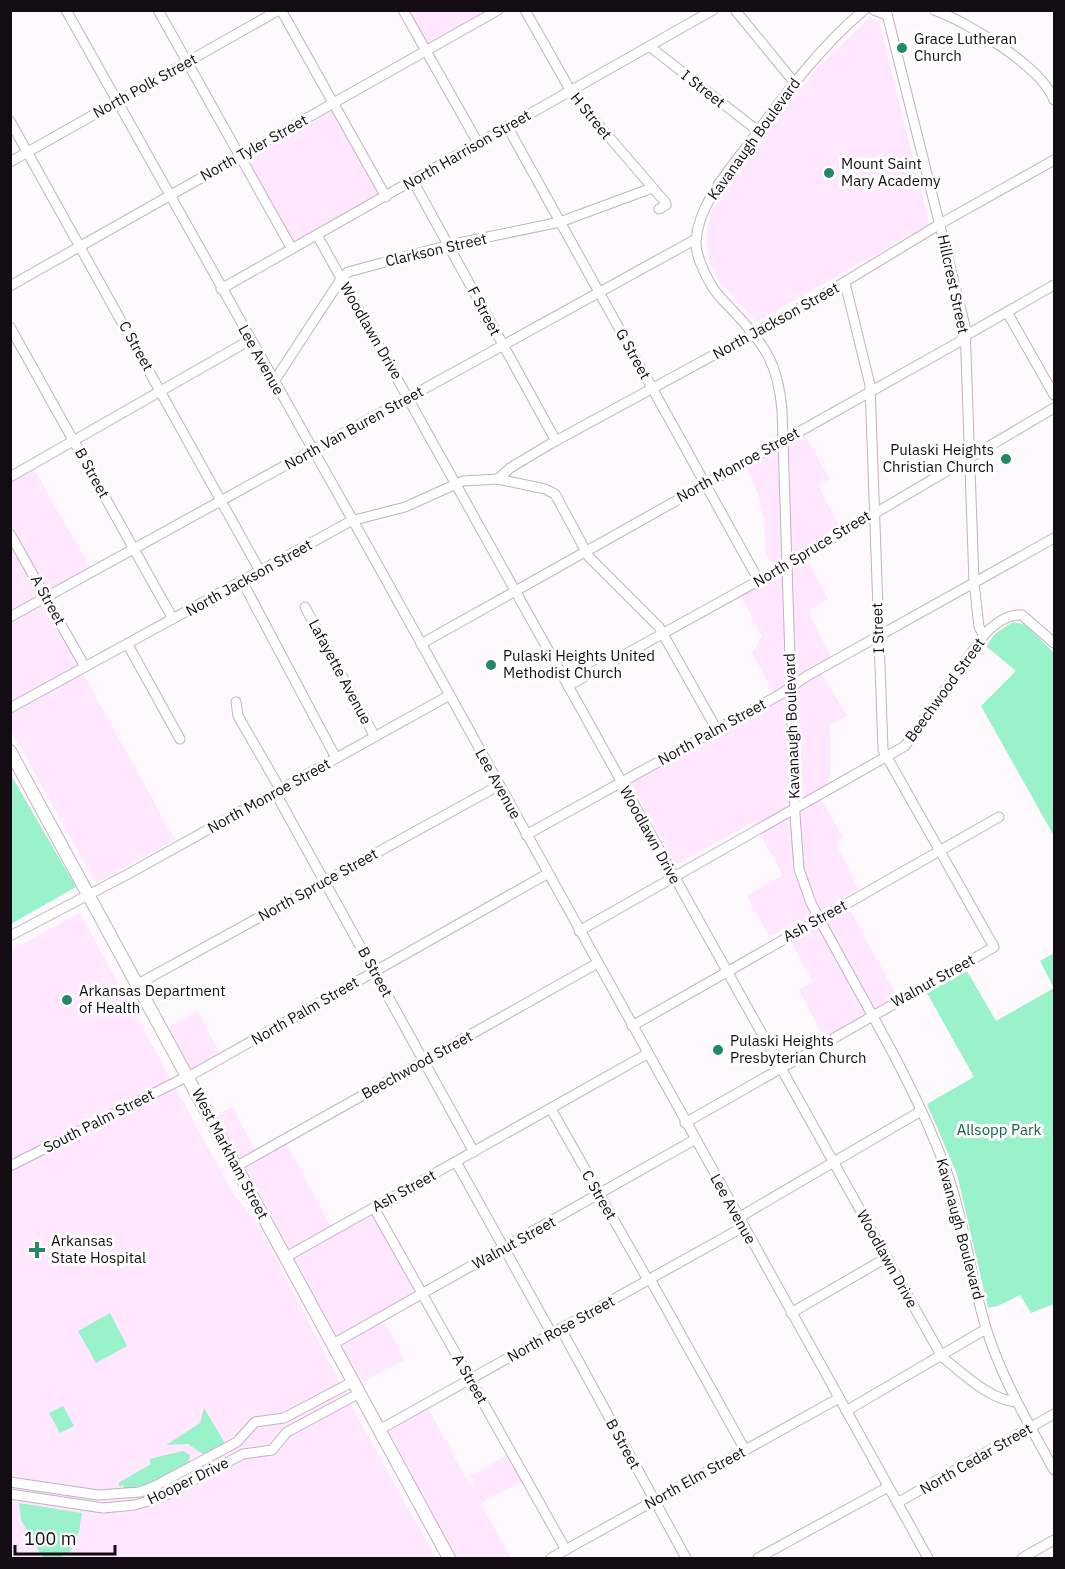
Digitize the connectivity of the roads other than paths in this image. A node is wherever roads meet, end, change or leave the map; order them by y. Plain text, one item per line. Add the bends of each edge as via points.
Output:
1 (66, 10) edge
2 (158, 10) edge
3 (280, 10) edge
4 (403, 10) edge
5 (498, 10) edge
6 (525, 10) edge
7 (713, 10) edge
8 (735, 10) edge
9 (874, 10) edge
10 (934, 10) edge
11 (862, 11) edge
12 (886, 13) edge
13 (649, 46) junction
14 (426, 51) junction
15 (187, 63) junction
16 (794, 82) junction
17 (570, 91) junction
18 (1054, 100) edge
19 (117, 102) junction
20 (333, 104) junction
21 (10, 121) edge
22 (507, 126) junction
23 (758, 131) junction
24 (478, 143) junction
25 (28, 153) junction
26 (240, 155) junction
27 (1054, 160) edge
28 (10, 162) edge
29 (413, 181) junction
30 (652, 188) junction
31 (168, 195) junction
32 (386, 197) junction
33 (659, 209) dead end
34 (560, 222) junction
35 (940, 224) junction
36 (317, 235) junction
37 (696, 238) junction
38 (80, 245) junction
39 (449, 245) junction
40 (292, 249) junction
41 (341, 279) junction
42 (844, 283) junction
43 (1054, 285) edge
44 (10, 286) edge
45 (221, 289) junction
46 (599, 292) junction
47 (1007, 312) junction
48 (10, 327) edge
49 (755, 334) junction
50 (965, 336) junction
51 (250, 340) junction
52 (503, 346) junction
53 (273, 382) junction
54 (653, 389) junction
55 (161, 390) junction
56 (870, 392) junction
57 (1054, 396) edge
58 (409, 398) junction
59 (1054, 408) edge
60 (74, 441) junction
61 (556, 441) junction
62 (782, 441) junction
63 (312, 451) junction
64 (969, 457) junction
65 (10, 477) edge
66 (498, 479) junction
67 (705, 483) junction
68 (455, 484) junction
69 (223, 500) junction
70 (874, 512) junction
71 (351, 521) junction
72 (10, 534) edge
73 (1054, 538) edge
74 (135, 548) junction
75 (586, 550) junction
76 (787, 566) junction
77 (260, 571) junction
78 (242, 581) junction
79 (759, 581) junction
80 (974, 582) junction
81 (515, 590) junction
82 (46, 597) junction
83 (304, 607) dead end
84 (10, 617) edge
85 (174, 619) junction
86 (663, 632) junction
87 (984, 635) junction
88 (879, 636) junction
89 (1054, 643) edge
90 (421, 644) junction
91 (128, 645) junction
92 (85, 667) junction
93 (568, 686) junction
94 (791, 687) junction
95 (448, 696) junction
96 (236, 702) dead end
97 (10, 708) edge
98 (717, 730) junction
99 (375, 737) junction
100 (180, 739) dead end
101 (10, 751) edge
102 (887, 757) junction
103 (336, 758) junction
104 (621, 781) junction
105 (498, 786) junction
106 (278, 790) junction
107 (795, 807) junction
108 (999, 817) dead end
109 (526, 835) junction
110 (940, 852) junction
111 (547, 874) junction
112 (673, 877) junction
113 (324, 881) junction
114 (89, 894) junction
115 (818, 918) junction
116 (579, 931) junction
117 (10, 936) edge
118 (994, 947) joint
119 (596, 964) junction
120 (375, 971) junction
121 (725, 972) junction
122 (138, 984) junction
123 (871, 1016) junction
124 (632, 1026) junction
125 (647, 1054) junction
126 (424, 1061) junction
127 (779, 1068) junction
128 (188, 1076) junction
129 (551, 1109) junction
130 (921, 1111) junction
131 (685, 1123) junction
132 (694, 1140) junction
133 (474, 1152) junction
134 (456, 1162) junction
135 (832, 1162) junction
136 (10, 1166) edge
137 (237, 1166) junction
138 (600, 1195) junction
139 (374, 1208) junction
140 (740, 1222) junction
141 (504, 1248) junction
142 (286, 1257) junction
143 (886, 1258) junction
144 (649, 1280) junction
145 (422, 1294) junction
146 (791, 1313) junction
147 (986, 1329) junction
148 (556, 1331) junction
149 (333, 1344) junction
150 (940, 1354) junction
151 (471, 1379) junction
152 (351, 1382) junction
153 (358, 1394) junction
154 (839, 1398) junction
155 (1016, 1402) junction
156 (846, 1411) junction
157 (1054, 1414) edge
158 (267, 1420) junction
159 (1031, 1427) junction
160 (379, 1430) junction
161 (247, 1432) junction
162 (279, 1442) junction
163 (745, 1450) junction
164 (259, 1452) junction
165 (1054, 1470) edge
166 (10, 1482) edge
167 (888, 1487) junction
168 (10, 1494) edge
169 (655, 1501) junction
170 (897, 1503) junction
171 (1054, 1540) edge
172 (566, 1550) junction
173 (448, 1558) edge
174 (551, 1558) edge
175 (686, 1558) edge
176 (758, 1558) edge
177 (928, 1558) edge
178 (1022, 1558) edge

1 - 19 street, Lee Avenue
2 - 15 street
3 - 15 street, North Polk Street
3 - 20 street
4 - 14 street
5 - 14 street, North Tyler Street
6 - 17 street, H Street
7 - 13 street, North Harrison Street
8 - 16 street
9 - 12 street
10 - 18 street via 967,25 1014,58 1042,80
11 - 16 street, Kavanaugh Boulevard
12 - 35 street, Hillcrest Street
13 - 17 street, North Harrison Street
13 - 23 street, I Street
14 - 20 street, North Tyler Street
14 - 24 street
15 - 19 street, North Polk Street
15 - 26 street
16 - 23 street, Kavanaugh Boulevard
17 - 22 street, North Harrison Street
17 - 30 street, H Street
19 - 25 street, North Polk Street
19 - 31 street, Lee Avenue
20 - 26 street, North Tyler Street
20 - 32 street
21 - 25 street, C Street
22 - 24 street, North Harrison Street
22 - 34 street, G Street
23 - 37 street, Kavanaugh Boulevard via 709,201
24 - 29 street, North Harrison Street
25 - 28 street, North Polk Street
25 - 38 street, C Street
26 - 31 street, North Tyler Street
26 - 40 street
27 - 35 street, North Jackson Street
29 - 32 street, North Harrison Street
29 - 39 street, F Street
30 - 33 street, H Street via 666,205
30 - 34 street, Clarkson Street
31 - 38 street, North Tyler Street
31 - 45 street, Lee Avenue
32 - 36 street, North Harrison Street
34 - 39 street, Clarkson Street
34 - 46 street, G Street
35 - 42 street, North Jackson Street
35 - 50 street, Hillcrest Street
36 - 40 street, North Harrison Street
36 - 41 street, Woodlawn Drive
37 - 46 street, North Van Buren Street
37 - 49 street, Kavanaugh Boulevard via 698,255 711,285
38 - 44 street, North Tyler Street
38 - 55 street, C Street
39 - 41 street, Clarkson Street via 358,269
39 - 52 street, F Street
40 - 45 street, North Harrison Street
41 - 53 street
41 - 58 street, Woodlawn Drive
42 - 49 street, North Jackson Street
42 - 56 street, I Street
43 - 47 street, North Monroe Street
45 - 51 street, Lee Avenue
46 - 52 street, North Van Buren Street
46 - 54 street, G Street
47 - 50 street, North Monroe Street
47 - 57 street
48 - 60 street, B Street
49 - 54 street, North Jackson Street
49 - 62 street, Kavanaugh Boulevard via 778,375
50 - 56 street, North Monroe Street
50 - 64 street, Hillcrest Street
51 - 53 street, Lee Avenue
51 - 55 street
52 - 58 street, North Van Buren Street
52 - 61 street, F Street
53 - 63 street, Lee Avenue
54 - 61 street, North Jackson Street
54 - 67 street, G Street
55 - 60 street
55 - 69 street, C Street
56 - 62 street, North Monroe Street
56 - 70 street, I Street
58 - 63 street, North Van Buren Street
58 - 68 street, Woodlawn Drive
59 - 64 street, North Spruce Street
60 - 65 street
60 - 74 street, B Street
61 - 66 street, North Jackson Street
62 - 67 street, North Monroe Street
62 - 76 street, Kavanaugh Boulevard
63 - 69 street, North Van Buren Street
63 - 71 street, Lee Avenue
64 - 70 street, North Spruce Street
64 - 80 street, Hillcrest Street
66 - 68 street, North Jackson Street
66 - 75 street, North Jackson Street via 552,492
67 - 75 street, North Monroe Street
67 - 79 street, G Street
68 - 71 street, North Jackson Street via 405,507
68 - 81 street, Woodlawn Drive
69 - 74 street, North Van Buren Street
69 - 77 street, C Street
70 - 76 street, North Spruce Street
70 - 88 street, I Street
71 - 77 street, North Jackson Street
71 - 90 street, Lee Avenue
72 - 82 street, A Street
73 - 80 street, North Palm Street
74 - 82 street, North Van Buren Street
74 - 85 street, B Street
75 - 81 street, North Monroe Street
75 - 86 street, North Jackson Street via 595,564
76 - 79 street, North Spruce Street
76 - 94 street, Kavanaugh Boulevard
77 - 78 street, North Jackson Street
78 - 85 street, North Jackson Street
78 - 103 street
79 - 86 street, North Spruce Street
80 - 87 street, Hillcrest Street via 979,627
80 - 88 street, North Palm Street
81 - 90 street, North Monroe Street
81 - 93 street, Woodlawn Drive
82 - 84 street, North Van Buren Street
82 - 92 street, A Street
83 - 99 street, Lafayette Avenue
85 - 91 street, North Jackson Street
86 - 93 street, North Spruce Street
86 - 98 street, North Jackson Street
87 - 89 street, Beechwood Street via 996,624 1017,615 1031,620
87 - 102 street, Beechwood Street via 911,740
88 - 94 street, North Palm Street
88 - 102 street, I Street via 883,750
90 - 95 street, Lee Avenue
91 - 92 street, North Jackson Street
91 - 100 street
92 - 97 street, North Jackson Street
93 - 104 street, Woodlawn Drive
94 - 98 street, North Palm Street
94 - 107 street, Kavanaugh Boulevard
95 - 99 street, North Monroe Street
95 - 105 street, Lee Avenue
96 - 106 street, B Street via 238,716
98 - 104 street, North Palm Street
99 - 103 street, North Monroe Street
101 - 114 main road, West Markham Street
102 - 107 street, Beechwood Street
102 - 110 street, I Street
103 - 106 street, North Monroe Street
104 - 109 street, North Palm Street
104 - 112 street, Woodlawn Drive
105 - 109 street, Lee Avenue
105 - 113 street, North Spruce Street
106 - 113 street, B Street
106 - 114 street, North Monroe Street
107 - 112 street, Beechwood Street
107 - 115 street, Kavanaugh Boulevard via 799,869
108 - 110 street, Ash Street
109 - 111 street, Lee Avenue
110 - 115 street, Ash Street
110 - 118 street, I Street
111 - 116 street, Lee Avenue
111 - 120 street, North Palm Street
112 - 116 street, Beechwood Street
112 - 121 street, Woodlawn Drive
113 - 120 street, B Street
113 - 122 street, North Spruce Street
114 - 117 street, North Monroe Street
114 - 122 main road, West Markham Street
115 - 121 street, Ash Street
115 - 123 street, Kavanaugh Boulevard
116 - 119 street, Lee Avenue
118 - 123 street, Walnut Street
119 - 124 street, Lee Avenue
119 - 126 street, Beechwood Street
120 - 126 street, B Street
120 - 128 street, North Palm Street
121 - 124 street, Ash Street
121 - 127 street, Woodlawn Drive
122 - 128 main road, West Markham Street
123 - 127 street, Walnut Street
123 - 130 street, Kavanaugh Boulevard
124 - 125 street, Lee Avenue
125 - 129 street, Ash Street
125 - 131 street, Lee Avenue
126 - 133 street, B Street
126 - 137 street, Beechwood Street
127 - 131 street, Walnut Street
127 - 135 street, Woodlawn Drive
128 - 136 street, South Palm Street
128 - 137 main road, West Markham Street
129 - 133 street, Ash Street
129 - 138 street, C Street
130 - 135 street, North Rose Street
130 - 147 street, Kavanaugh Boulevard via 949,1178
131 - 132 street, Lee Avenue
132 - 138 street, Walnut Street
132 - 140 street, Lee Avenue
133 - 134 street, Ash Street
134 - 139 street, Ash Street
134 - 141 street, B Street
135 - 140 street, North Rose Street
135 - 143 street, Woodlawn Drive
137 - 142 main road, West Markham Street
138 - 141 street, Walnut Street
138 - 144 street, C Street
139 - 142 street, Ash Street
139 - 145 street, A Street
140 - 144 street, North Rose Street
140 - 146 street, Lee Avenue
141 - 145 street, Walnut Street
141 - 148 street, B Street
142 - 149 main road, West Markham Street
143 - 146 street
143 - 150 street, Woodlawn Drive
144 - 148 street, North Rose Street
144 - 163 street, C Street
145 - 149 street, Walnut Street
145 - 151 street, A Street
146 - 154 street, Lee Avenue
147 - 150 street
147 - 155 street, Kavanaugh Boulevard
148 - 151 street, North Rose Street
148 - 169 street, B Street
149 - 152 main road, West Markham Street
150 - 155 street, Woodlawn Drive via 987,1390
150 - 156 street
151 - 160 street, North Rose Street
151 - 172 street, A Street
152 - 153 main road, West Markham Street
152 - 158 street, Hooper Drive via 284,1418
153 - 160 main road, West Markham Street
153 - 162 street, Hooper Drive via 287,1432
154 - 156 street, Lee Avenue
154 - 163 street, North Elm Street
155 - 159 street, Kavanaugh Boulevard
156 - 167 street, Lee Avenue
157 - 159 street, North Cedar Street
158 - 161 street, Hooper Drive via 255,1422
158 - 162 street via 277,1427
159 - 165 street, Kavanaugh Boulevard
159 - 170 street, North Cedar Street
160 - 173 main road, West Markham Street
161 - 164 street via 249,1444
161 - 166 street, Hooper Drive via 237,1442 140,1492 98,1495
162 - 164 street, Hooper Drive via 272,1450
163 - 169 street, North Elm Street
164 - 168 street, Hooper Drive via 243,1454 164,1496 135,1505 104,1508
167 - 170 street, Lee Avenue
167 - 176 street
169 - 172 street, North Elm Street
169 - 175 street, B Street
170 - 177 street, Lee Avenue
171 - 178 street
172 - 174 street, North Elm Street

